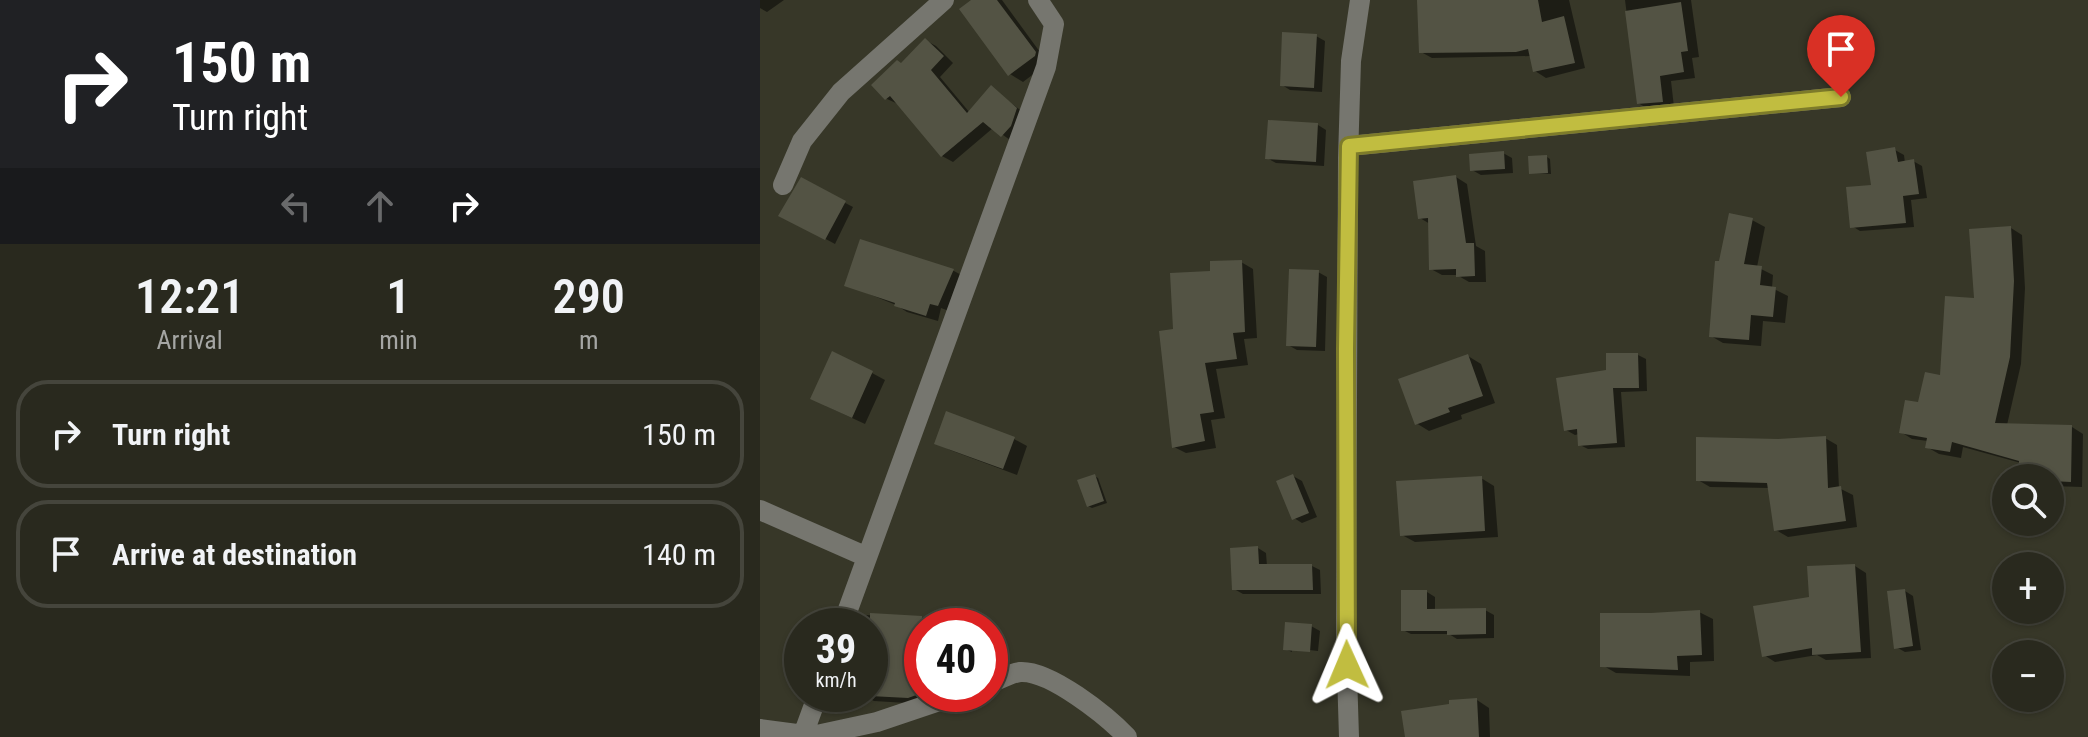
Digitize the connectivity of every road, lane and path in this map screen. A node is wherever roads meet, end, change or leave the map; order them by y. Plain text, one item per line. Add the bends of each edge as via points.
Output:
1 (944, 0) edge
2 (1038, 0) edge
3 (1360, 0) edge
4 (1841, 97) dead end
5 (1349, 146) junction
6 (783, 185) dead end
7 (760, 510) edge
8 (867, 557) junction
9 (849, 608) edge
10 (1008, 676) edge
11 (811, 712) edge
12 (907, 712) edge
13 (760, 729) edge
14 (803, 735) junction
15 (1127, 737) edge
16 (1349, 737) edge

1 - 6 street via 841,92 802,141
2 - 8 street via 1054,24 1046,67
3 - 5 street via 1351,61
4 - 5 street
5 - 16 street
7 - 8 street
8 - 9 street
10 - 15 street via 1019,672 1069,690
11 - 14 street
12 - 14 street
13 - 14 street

